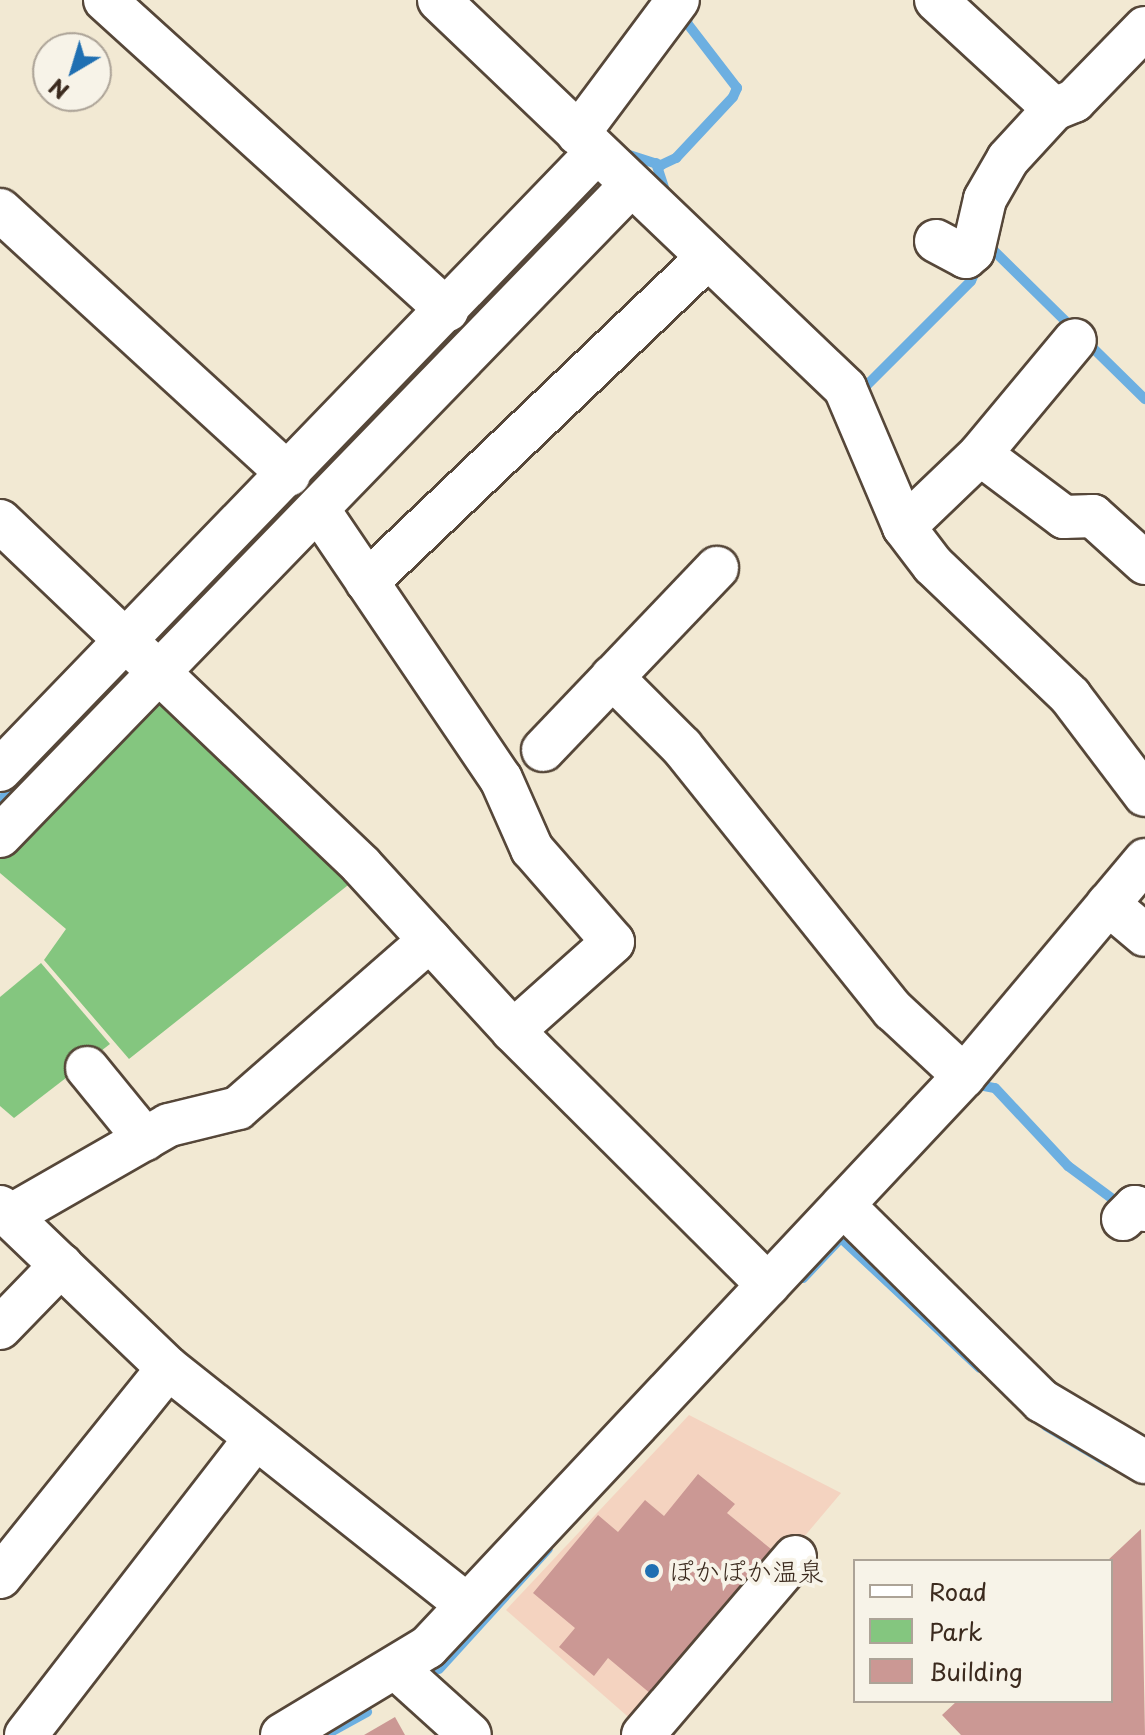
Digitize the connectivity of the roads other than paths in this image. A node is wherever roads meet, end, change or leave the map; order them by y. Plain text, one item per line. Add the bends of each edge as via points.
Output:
1 (105, 0) edge
2 (439, 0) edge
3 (678, 0) edge
4 (936, 0) edge
5 (1145, 28) edge
6 (1054, 109) junction
7 (588, 143) junction
8 (631, 185) junction
9 (0, 210) edge
10 (936, 241) dead end
11 (708, 257) junction
12 (447, 310) junction
13 (1075, 340) dead end
14 (980, 454) junction
15 (289, 475) junction
16 (318, 509) junction
17 (0, 521) edge
18 (913, 521) junction
19 (1145, 563) edge
20 (717, 568) dead end
21 (367, 582) junction
22 (130, 642) junction
23 (162, 671) junction
24 (612, 677) junction
25 (543, 750) dead end
26 (0, 770) edge
27 (1145, 795) edge
28 (0, 836) edge
29 (1145, 860) edge
30 (1108, 904) junction
31 (1145, 935) edge
32 (430, 940) junction
33 (513, 1031) junction
34 (87, 1068) dead end
35 (964, 1076) junction
36 (145, 1139) junction
37 (5, 1211) edge
38 (852, 1214) junction
39 (61, 1265) junction
40 (768, 1285) junction
41 (0, 1328) edge
42 (168, 1368) junction
43 (255, 1439) junction
44 (1145, 1462) edge
45 (795, 1557) dead end
46 (0, 1577) edge
47 (466, 1604) junction
48 (397, 1669) junction
49 (26, 1735) edge
50 (282, 1735) edge
51 (470, 1735) edge
52 (643, 1735) edge

1 - 12 street
2 - 7 street
3 - 7 street
4 - 6 street
5 - 6 street via 1074,101
6 - 10 street via 1033,124 1000,172 973,251 966,257
7 - 8 street
7 - 12 street
8 - 11 street
8 - 16 street
9 - 15 street
11 - 18 street via 845,388
11 - 21 street
12 - 15 street
13 - 14 street
14 - 18 street
14 - 19 street via 1064,517 1093,516
15 - 22 street
16 - 21 street
16 - 23 street
17 - 22 street
18 - 27 street via 933,565 1070,696
20 - 24 street
21 - 33 street via 501,779 532,849 613,942
22 - 23 street
22 - 26 street
23 - 28 street
23 - 32 street
24 - 25 street
24 - 35 street via 682,747 893,1010
29 - 30 street
30 - 31 street
30 - 35 street
32 - 33 street
32 - 36 street via 238,1108
33 - 40 street
34 - 36 street
35 - 38 street
36 - 37 street
37 - 39 street
38 - 40 street
38 - 44 street via 1042,1401
39 - 41 street
39 - 42 street
40 - 47 street
42 - 43 street
42 - 46 street
43 - 47 street
43 - 49 street
45 - 52 street
47 - 48 street via 428,1647
48 - 50 street
48 - 51 street

